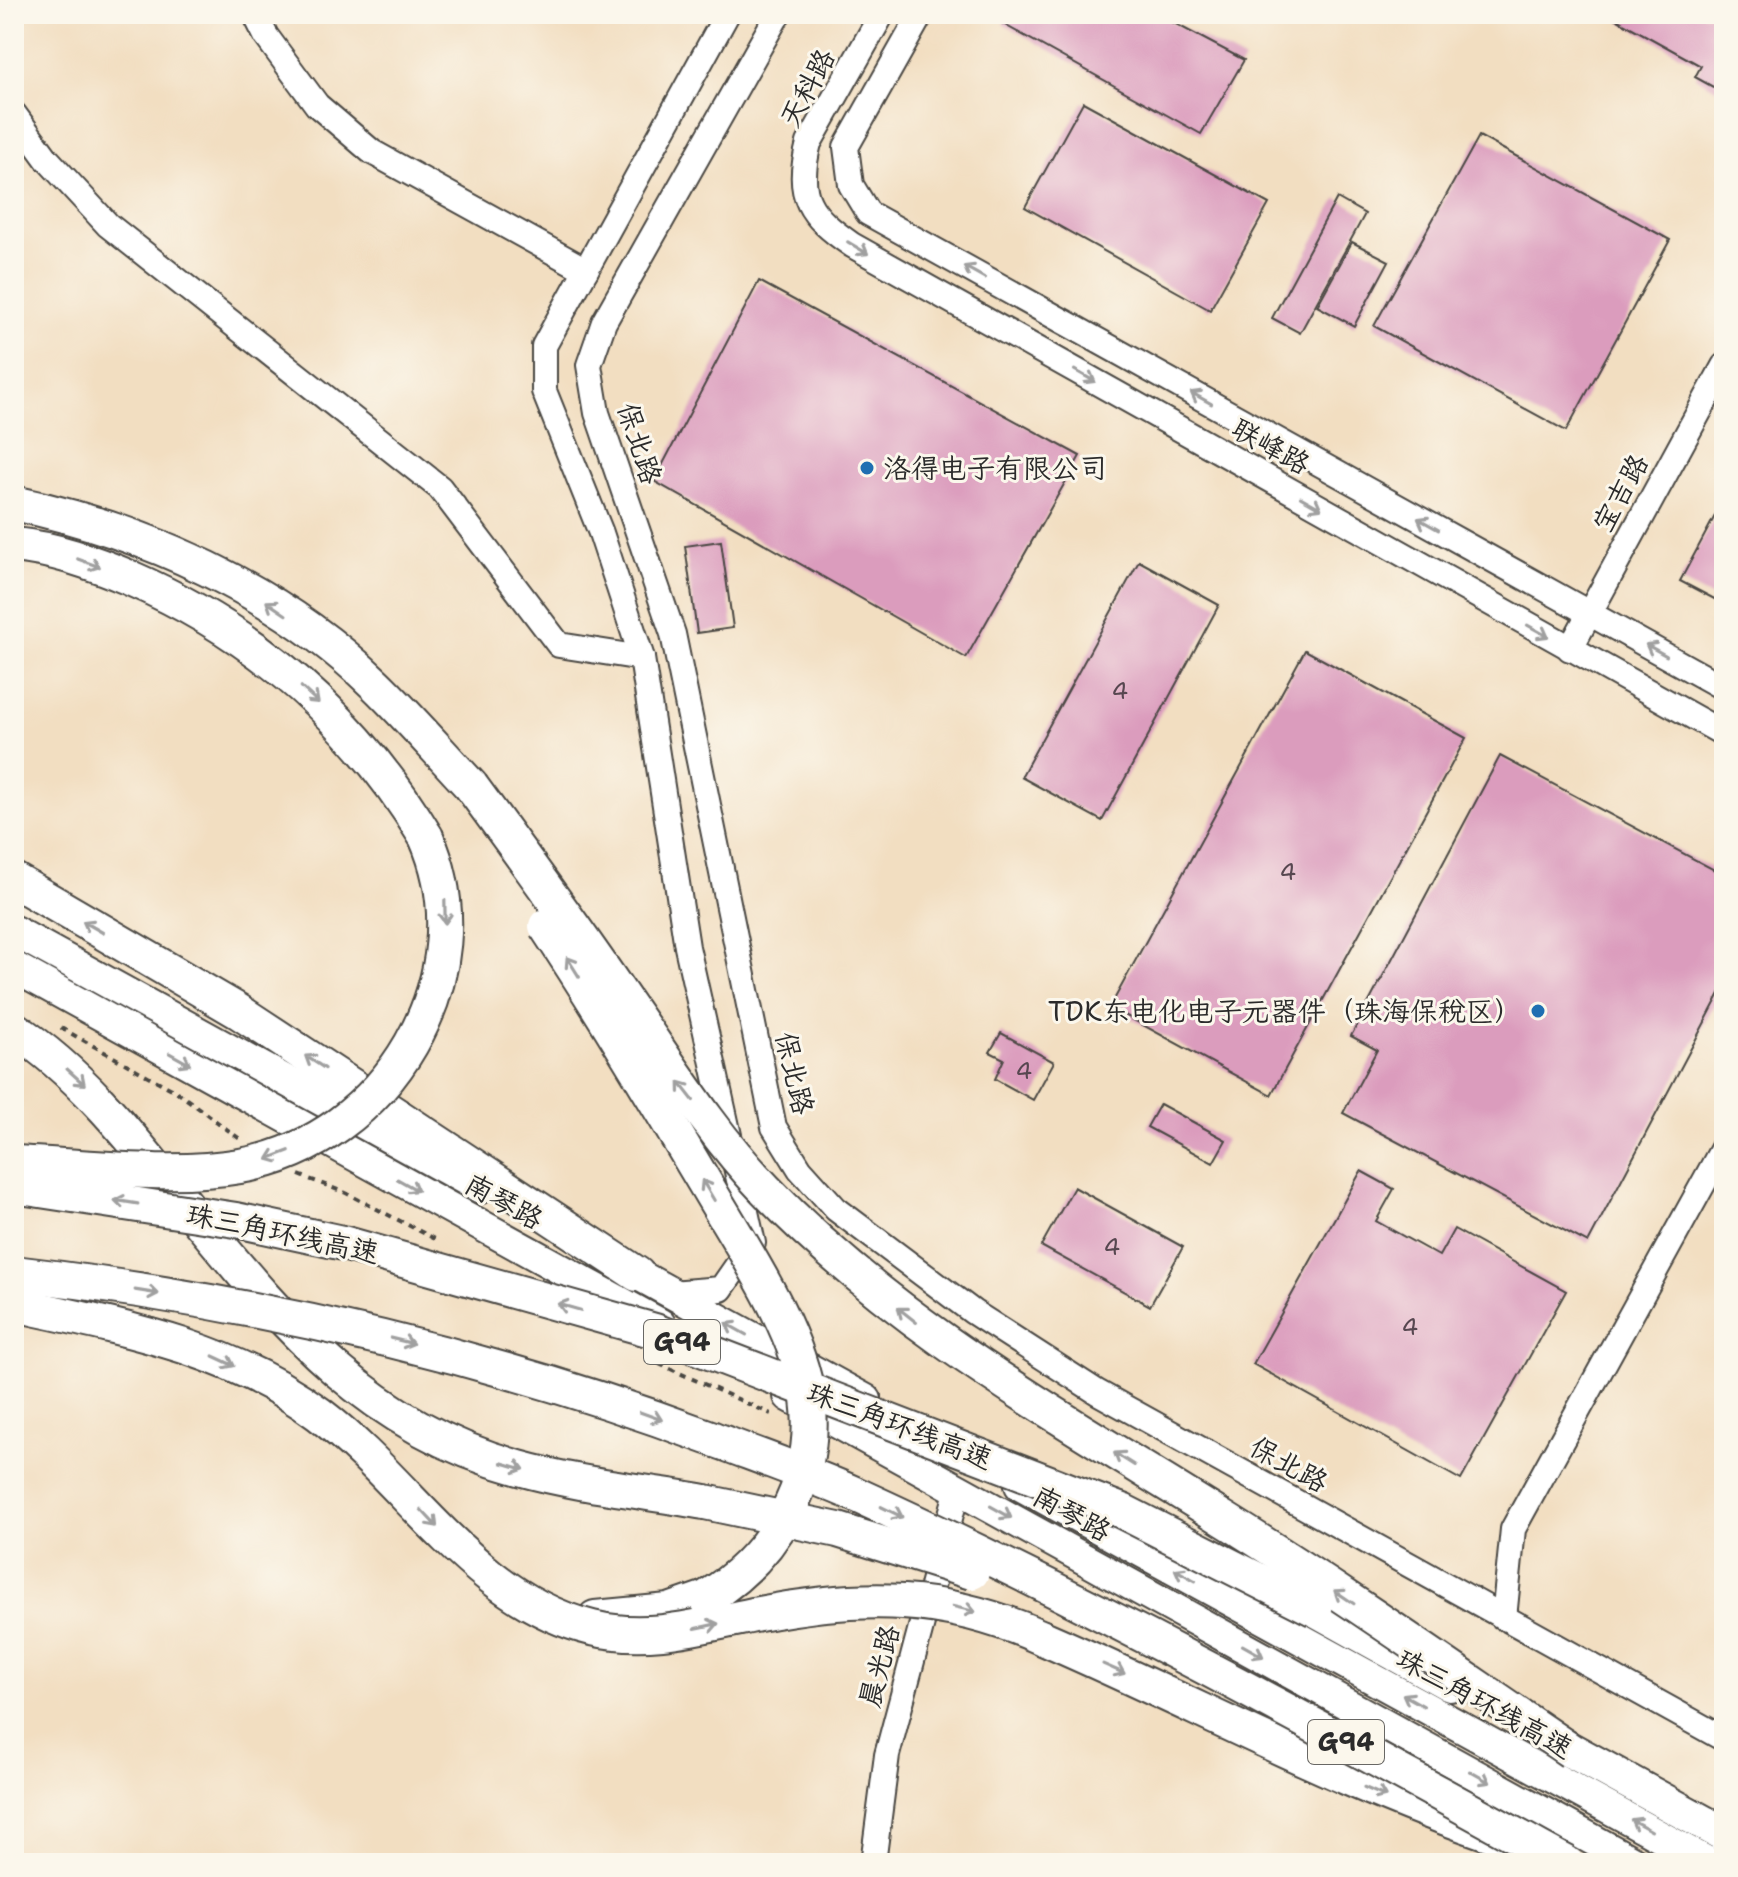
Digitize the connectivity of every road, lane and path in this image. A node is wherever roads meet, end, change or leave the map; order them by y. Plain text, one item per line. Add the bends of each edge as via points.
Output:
1 (255, 14) edge
2 (727, 14) edge
3 (778, 14) edge
4 (882, 14) edge
5 (921, 14) edge
6 (14, 114) edge
7 (804, 195) joint
8 (586, 270) junction
9 (1724, 366) edge
10 (14, 503) edge
11 (14, 538) edge
12 (14, 545) edge
13 (49, 548) junction
14 (1589, 613) junction
15 (1570, 649) junction
16 (642, 658) junction
17 (1724, 688) edge
18 (1724, 734) edge
19 (466, 791) junction
20 (14, 880) edge
21 (14, 931) edge
22 (14, 967) edge
23 (14, 1029) edge
24 (1724, 1146) edge
25 (14, 1163) edge
26 (14, 1186) edge
27 (753, 1243) junction
28 (14, 1273) edge
29 (637, 1274) junction
30 (671, 1293) junction
31 (14, 1304) edge
32 (781, 1353) junction
33 (958, 1488) junction
34 (559, 1617) junction
35 (1504, 1618) junction
36 (1124, 1623) junction
37 (1724, 1739) edge
38 (1571, 1751) junction
39 (1724, 1834) edge
40 (873, 1863) edge
41 (1566, 1863) edge
42 (1576, 1863) edge
43 (1635, 1863) edge
44 (1709, 1863) edge

1 - 8 street via 317,105 372,152
2 - 8 street
3 - 35 street, 保北路 via 604,322 589,365 597,413 673,634 774,1127 800,1169 836,1209 973,1312 1097,1392
4 - 7 street, 天科路 via 809,143
14 -> 5 street, 联峰路 via 868,213 851,185 846,147
6 - 16 street via 108,225 440,488 559,645
7 -> 15 street, 联峰路 via 819,221 852,245
8 - 16 street via 544,346 544,391 601,533
9 - 14 street, 宝吉路
19 -> 10 highway via 373,682 272,604 153,544
11 - 13 highway
12 - 13 highway
13 -> 25 highway, bridge via 169,595 279,666 389,777 426,837 446,904 439,985 412,1046 379,1087 343,1118 291,1150 238,1167
14 - 15 street, 宝吉路
17 -> 14 street, 联峰路
15 - 18 street, 联峰路
16 - 27 street via 687,947
34 -> 19 highway, bridge via 617,1618 669,1611 706,1598 743,1573 770,1540 804,1471 808,1398 790,1341 731,1228
38 -> 19 highway, bridge via 1281,1555 995,1378 840,1260 763,1188 707,1118 569,919
29 -> 20 highway via 238,1011
21 - 29 main road, 南琴路
22 -> 33 main road, 南琴路
23 -> 36 highway, bridge via 86,1085 308,1346 357,1389 414,1425 522,1469 838,1530
24 - 35 street via 1513,1529
38 -> 26 highway, 珠三角环线高速 / G94, bridge via 1246,1571 1122,1511 655,1331 343,1243 236,1220
27 - 30 street via 721,1289
27 - 32 street
28 -> 36 highway, G94, bridge via 234,1305 494,1365 637,1411 855,1494
29 - 30 main road, 南琴路
32 -> 30 main road, 南琴路
31 -> 34 highway, bridge via 160,1337 222,1360 293,1398 369,1456 474,1564 516,1595
44 -> 32 main road, 南琴路
33 - 40 street, 晨光路 via 887,1755
33 -> 43 main road, 南琴路
34 -> 42 highway, bridge via 613,1631 671,1632 825,1603 899,1600 961,1608 1043,1638 1392,1799
35 - 37 street, 保北路
36 - 41 highway, G94, bridge
38 - 39 highway, 珠三角环线高速 / G94

